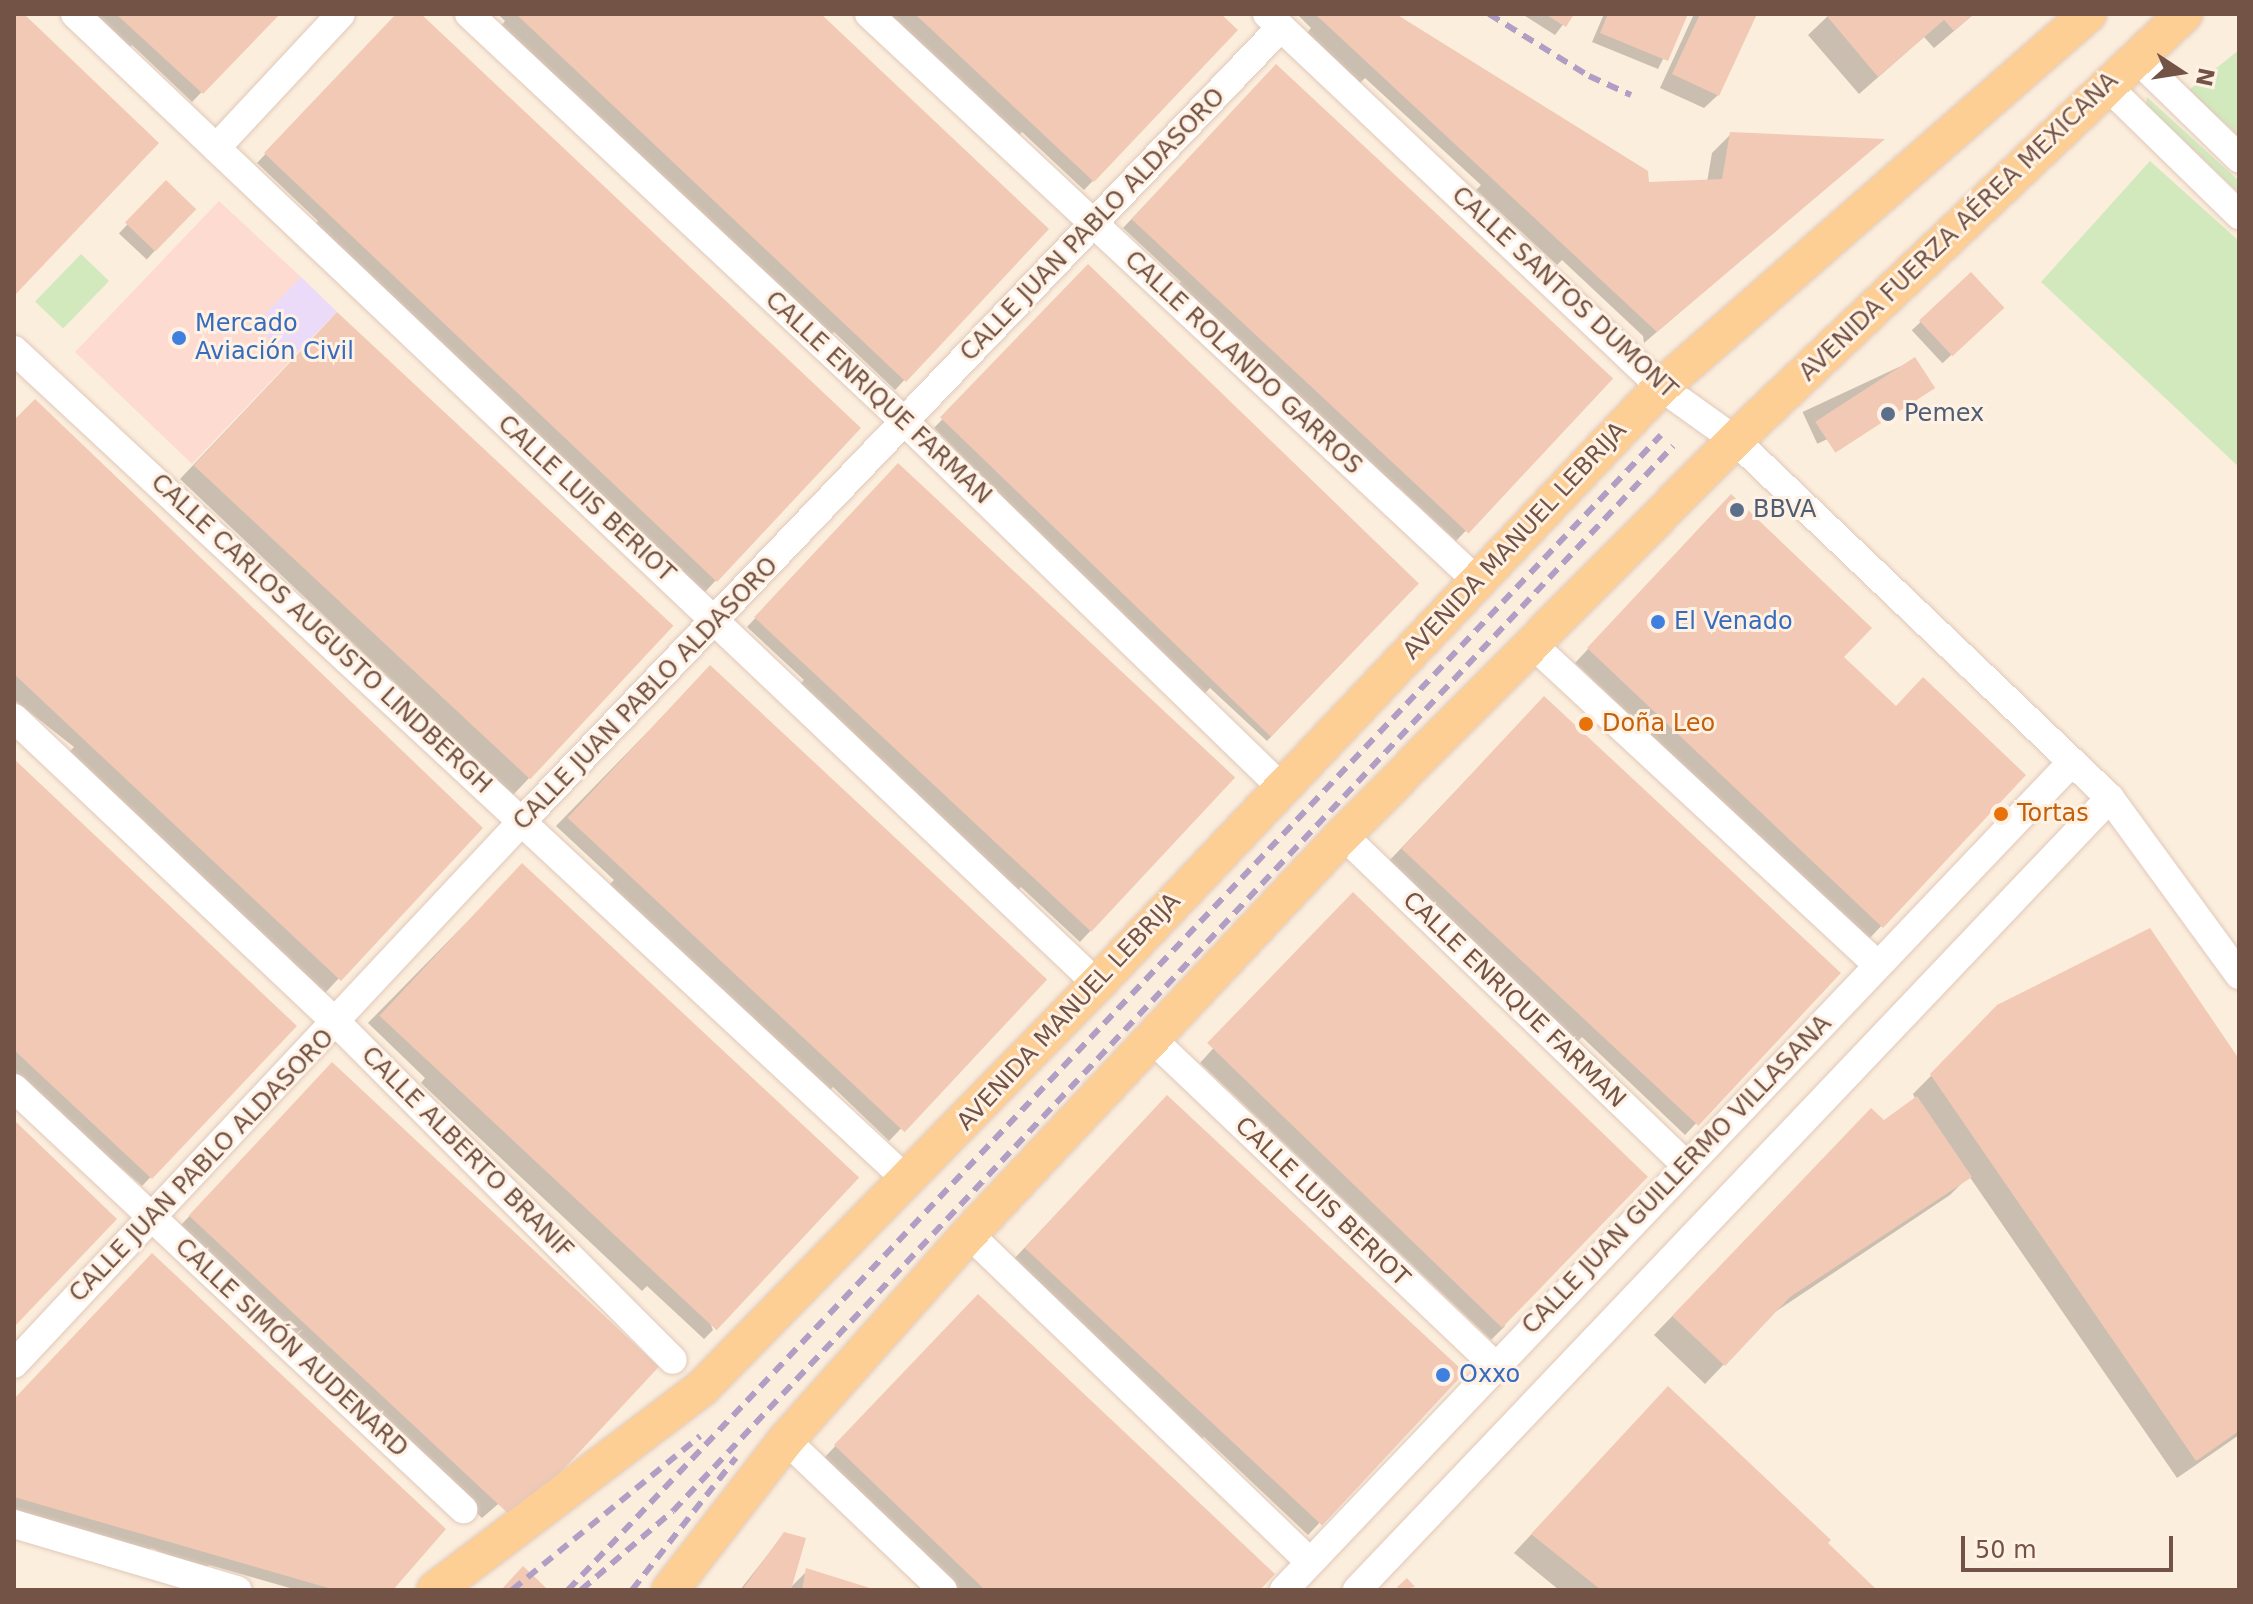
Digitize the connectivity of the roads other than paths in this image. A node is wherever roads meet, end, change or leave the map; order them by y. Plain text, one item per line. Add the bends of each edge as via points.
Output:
1 (75, 14) edge
2 (341, 14) edge
3 (469, 14) edge
4 (869, 14) edge
5 (2088, 14) edge
6 (2184, 14) edge
7 (2200, 14) edge
8 (1274, 20) edge
9 (2136, 58) junction
10 (2107, 86) junction
11 (216, 148) junction
12 (2239, 158) edge
13 (2239, 215) edge
14 (1092, 224) junction
15 (15, 352) edge
16 (1661, 387) junction
17 (905, 422) junction
18 (1735, 440) junction
19 (1477, 581) junction
20 (715, 621) junction
21 (1530, 642) junction
22 (14, 718) edge
23 (2072, 762) junction
24 (1281, 787) junction
25 (2110, 798) junction
26 (523, 820) junction
27 (1343, 835) junction
28 (1877, 964) junction
29 (2239, 975) edge
30 (1097, 984) junction
31 (338, 1024) junction
32 (1150, 1037) junction
33 (14, 1088) edge
34 (1686, 1165) junction
35 (908, 1181) junction
36 (153, 1219) junction
37 (969, 1234) junction
38 (673, 1360) dead end
39 (14, 1364) edge
40 (1495, 1366) junction
41 (786, 1440) junction
42 (463, 1509) dead end
43 (14, 1524) edge
44 (1310, 1562) junction
45 (237, 1590) edge
46 (435, 1590) edge
47 (670, 1590) edge
48 (943, 1590) edge
49 (1284, 1590) edge
50 (1357, 1590) edge

1 - 11 street, CALLE LUIS BERIOT
2 - 11 street
3 - 17 street, CALLE ENRIQUE FARMAN
4 - 14 street, CALLE ROLANDO GARROS
5 - 16 main road
6 - 9 main road, AVENIDA FUERZA AÉREA MEXICANA
7 - 9 main road
8 - 14 street, CALLE JUAN PABLO ALDASORO
8 - 16 street, CALLE SANTOS DUMONT
9 - 10 main road, AVENIDA FUERZA AÉREA MEXICANA
9 - 12 street
10 - 13 street
10 - 18 main road, AVENIDA FUERZA AÉREA MEXICANA
11 - 20 street, CALLE LUIS BERIOT
14 - 17 street, CALLE JUAN PABLO ALDASORO
14 - 19 street, CALLE ROLANDO GARROS
15 - 26 street, CALLE CARLOS AUGUSTO LINDBERGH
16 - 18 street, CALLE SANTOS DUMONT
16 - 19 main road, AVENIDA MANUEL LEBRIJA
17 - 20 street, CALLE JUAN PABLO ALDASORO
17 - 24 street, CALLE ENRIQUE FARMAN
18 - 21 main road
18 - 23 street, CALLE SANTOS DUMONT
19 - 24 main road, AVENIDA MANUEL LEBRIJA
20 - 26 street, CALLE JUAN PABLO ALDASORO
20 - 30 street, CALLE LUIS BERIOT
21 - 27 main road
21 - 28 street
22 - 31 street, CALLE ALBERTO BRANIF
23 - 25 street, CALLE SANTOS DUMONT
23 - 28 street, CALLE JUAN GUILLERMO VILLASANA
24 - 30 main road, AVENIDA MANUEL LEBRIJA
25 - 29 street, CALLE SANTOS DUMONT
25 - 50 street
26 - 31 street, CALLE JUAN PABLO ALDASORO
26 - 35 street, CALLE CARLOS AUGUSTO LINDBERGH
27 - 32 main road
27 - 34 street, CALLE ENRIQUE FARMAN
28 - 34 street, CALLE JUAN GUILLERMO VILLASANA
30 - 35 main road, AVENIDA MANUEL LEBRIJA
31 - 36 street, CALLE JUAN PABLO ALDASORO
31 - 38 street, CALLE ALBERTO BRANIF
32 - 37 main road
32 - 40 street, CALLE LUIS BERIOT
33 - 36 street, CALLE SIMÓN AUDENARD
34 - 40 street, CALLE JUAN GUILLERMO VILLASANA
35 - 46 main road, AVENIDA MANUEL LEBRIJA via 702,1388
36 - 39 street, CALLE JUAN PABLO ALDASORO
36 - 42 street, CALLE SIMÓN AUDENARD
37 - 41 main road
37 - 44 street
40 - 44 street, CALLE JUAN GUILLERMO VILLASANA
41 - 47 main road
41 - 48 street
43 - 45 street
44 - 49 street, CALLE JUAN GUILLERMO VILLASANA

